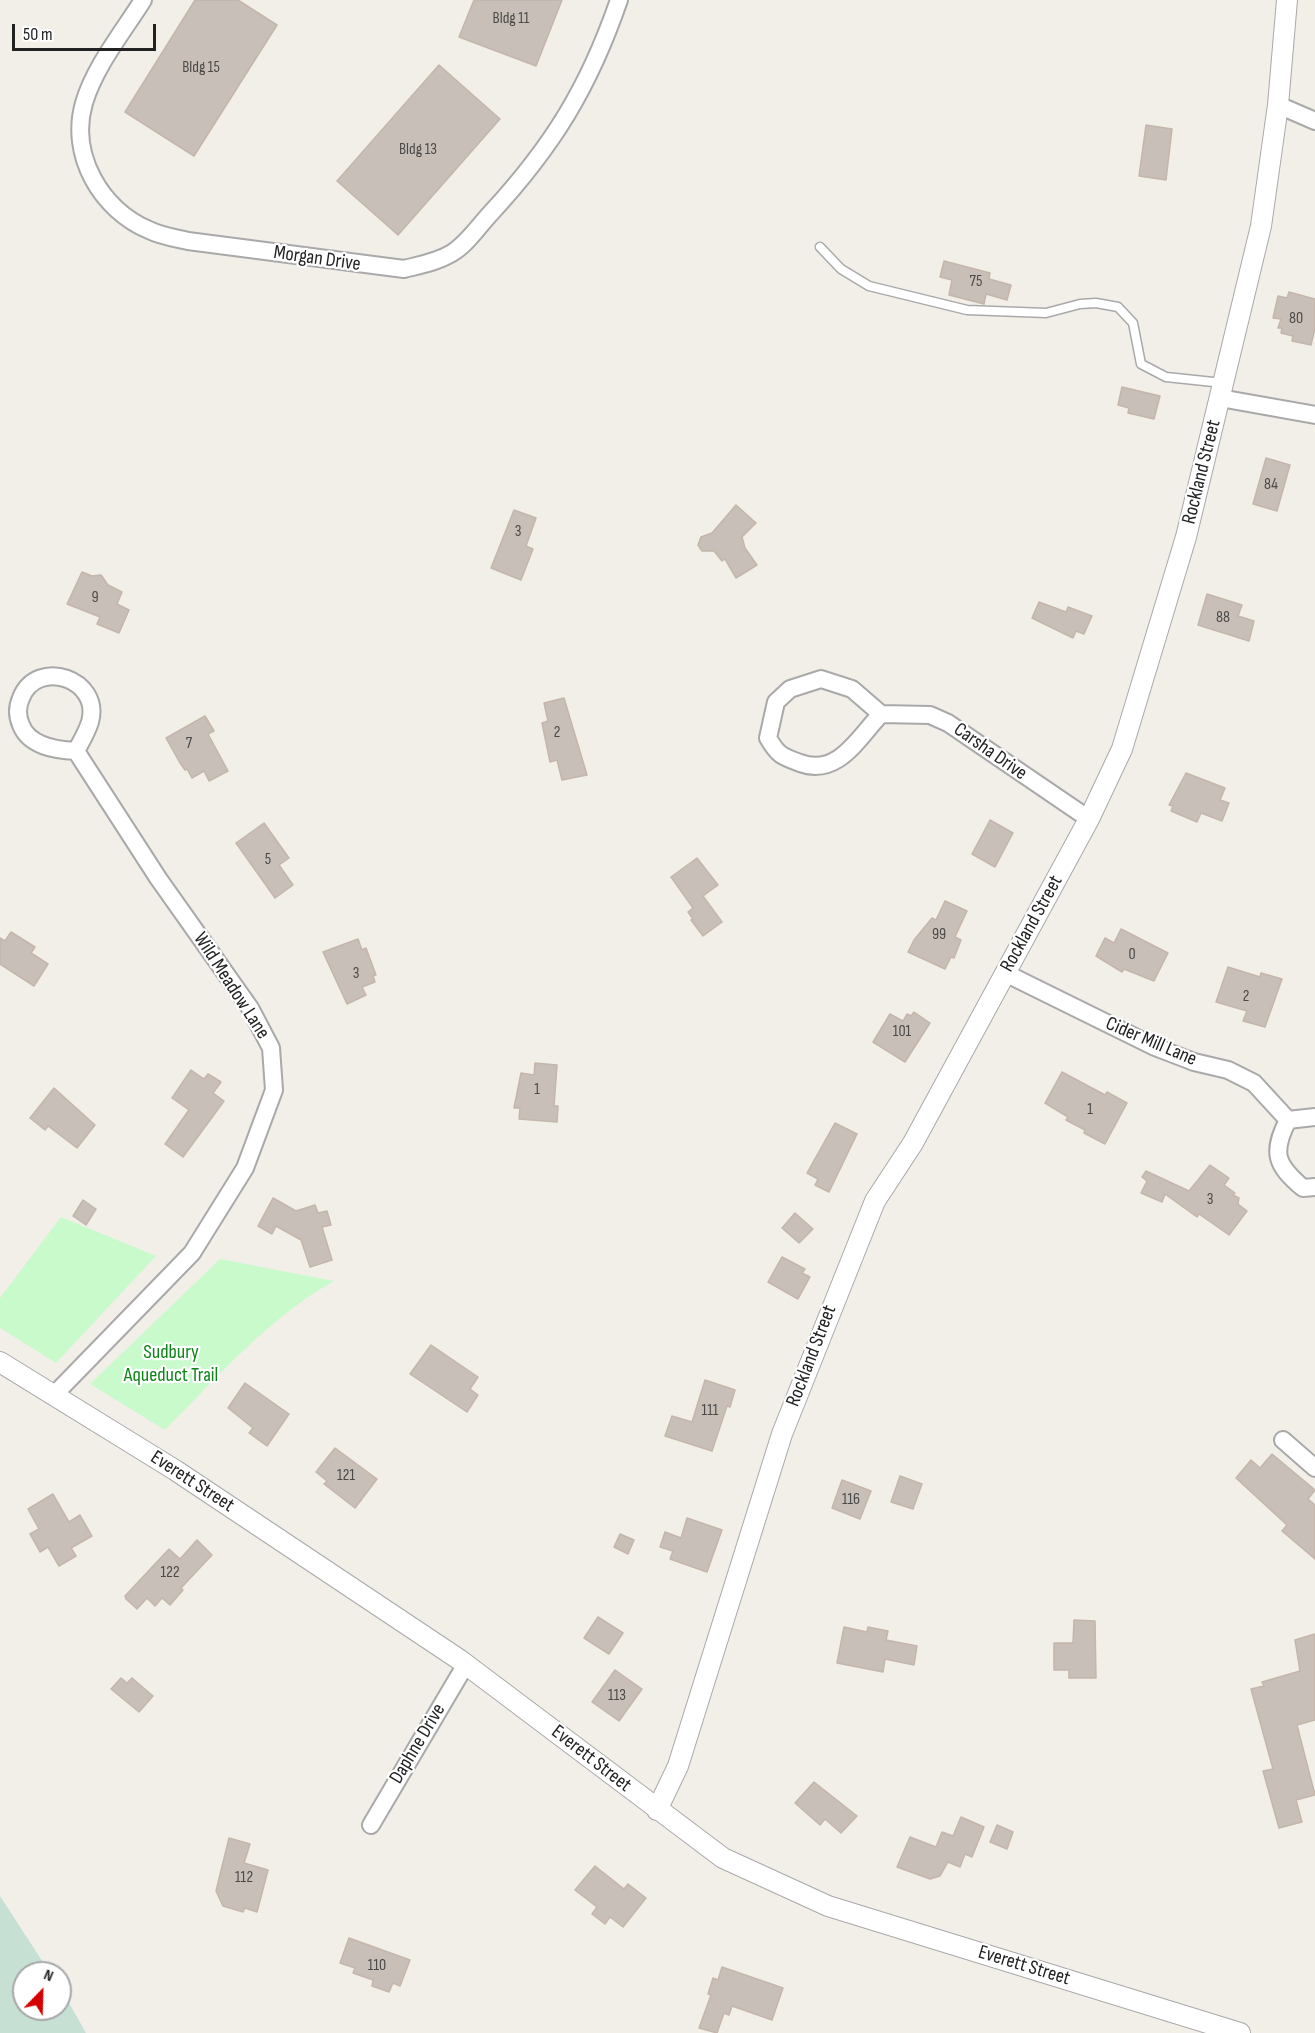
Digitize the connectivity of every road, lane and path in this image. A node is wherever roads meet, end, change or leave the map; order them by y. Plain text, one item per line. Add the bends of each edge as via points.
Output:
1 (143, 0) edge
2 (619, 0) edge
3 (1287, 0) edge
4 (1278, 105) junction
5 (1315, 121) edge
6 (820, 248) dead end
7 (1222, 390) junction
8 (1315, 415) edge
9 (881, 714) junction
10 (76, 751) junction
11 (1089, 819) junction
12 (1005, 973) junction
13 (1315, 1117) edge
14 (1288, 1120) junction
15 (1315, 1187) edge
16 (0, 1362) edge
17 (54, 1395) junction
18 (1282, 1440) dead end
19 (1315, 1468) edge
20 (466, 1664) junction
21 (657, 1810) junction
22 (371, 1825) dead end
23 (1240, 2033) edge

1 - 2 street, Morgan Drive via 105,60 84,104 83,156 104,198 123,215 161,235 404,269 453,252 516,187 551,142 585,85
3 - 4 street, Rockland Street
4 - 5 street
4 - 7 street, Rockland Street via 1260,226
6 - 7 lane via 841,269 869,286 968,310 1046,313 1080,304 1118,307 1133,323 1142,364 1166,377
7 - 8 street
7 - 11 street, Rockland Street via 1186,537 1141,692 1122,749
9 - 9 street via 849,752 829,766 804,765 778,755 768,738 776,702 790,689 821,679 852,689
9 - 11 street, Carsha Drive via 930,715 948,723
10 - 10 street via 90,722 88,696 80,685 59,675 33,681 19,703 17,716 22,729 38,744
10 - 17 street, Wild Meadow Lane via 158,878 250,1008 271,1048 274,1090 245,1168 192,1253
11 - 12 street, Rockland Street
12 - 14 street, Cider Mill Lane via 1155,1047 1228,1070 1254,1083
12 - 21 street, Rockland Street via 913,1143 875,1201 850,1260 782,1434 678,1766
13 - 14 street
14 - 15 street via 1278,1155 1284,1172 1303,1188
16 - 17 street, Everett Street
17 - 20 street, Everett Street via 185,1476
18 - 19 street
20 - 21 street, Everett Street
20 - 22 street, Daphne Drive
21 - 23 street, Everett Street via 723,1858 828,1906

